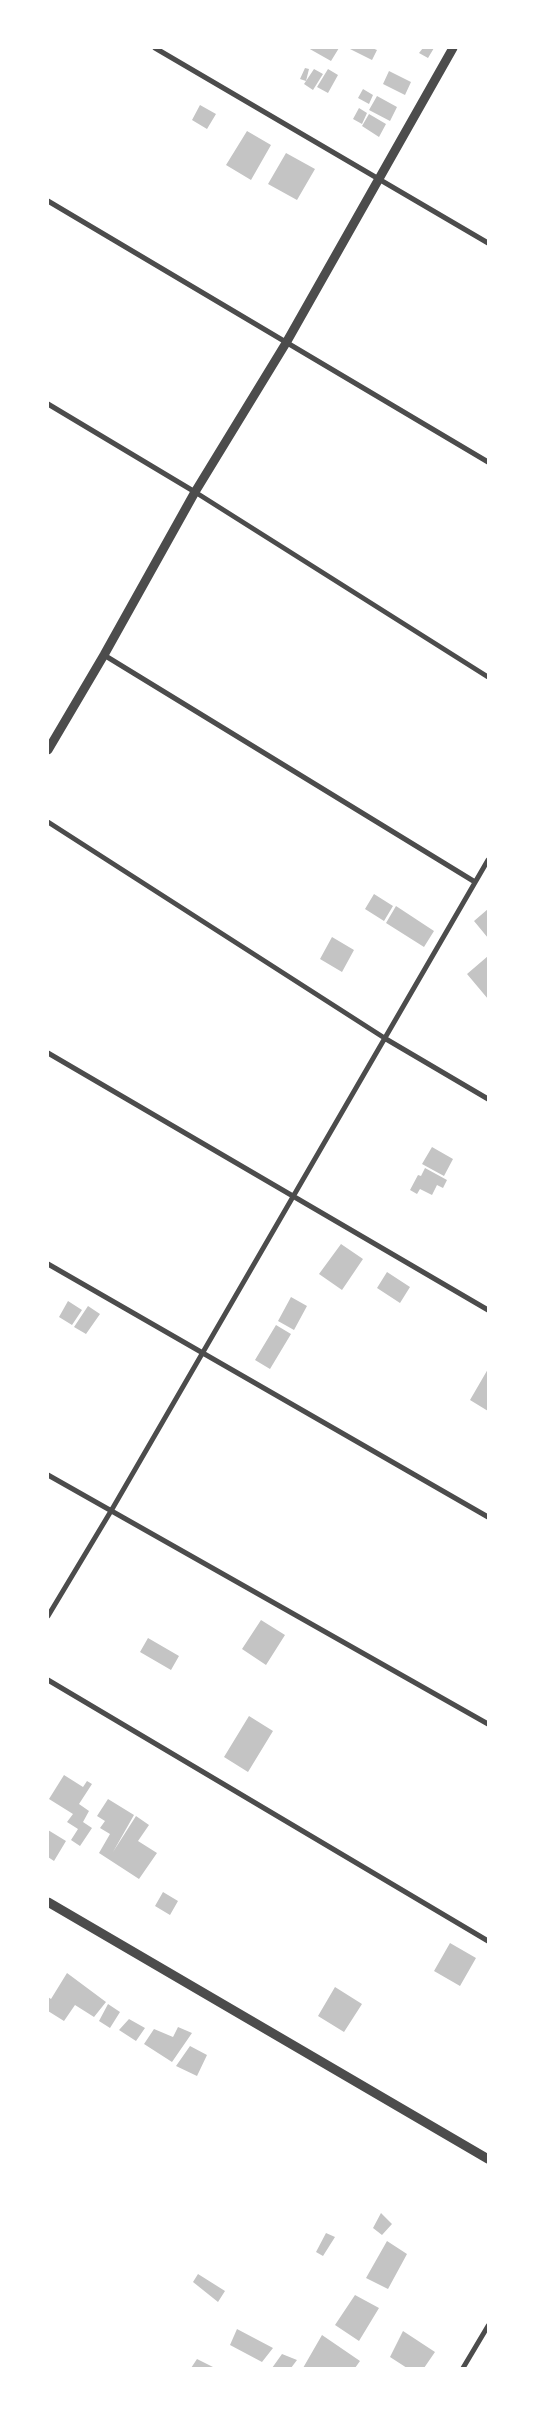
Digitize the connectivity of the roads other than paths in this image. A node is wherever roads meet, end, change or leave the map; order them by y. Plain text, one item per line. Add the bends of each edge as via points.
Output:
1 (155, 48) edge
2 (454, 48) edge
3 (381, 178) junction
4 (48, 201) edge
5 (488, 243) edge
6 (286, 343) junction
7 (48, 404) edge
8 (488, 462) edge
9 (195, 492) junction
10 (104, 655) junction
11 (488, 677) edge
12 (48, 750) edge
13 (48, 822) edge
14 (488, 860) edge
15 (475, 882) junction
16 (386, 1039) junction
17 (48, 1053) edge
18 (488, 1098) edge
19 (294, 1195) junction
20 (48, 1264) edge
21 (488, 1310) edge
22 (202, 1355) junction
23 (48, 1475) edge
24 (111, 1511) junction
25 (488, 1518) edge
26 (48, 1616) edge
27 (48, 1680) edge
28 (488, 1724) edge
29 (48, 1902) edge
30 (488, 1941) edge
31 (488, 2160) edge
32 (488, 2326) edge
33 (463, 2368) edge

1 - 3 street
2 - 3 street
3 - 5 street
3 - 6 street
4 - 6 street
6 - 8 street
6 - 9 street
7 - 9 street
9 - 10 street
9 - 11 street
10 - 12 street
10 - 15 street
13 - 16 street
14 - 15 street
15 - 16 street
16 - 18 street
16 - 19 street
17 - 19 street
19 - 21 street
19 - 22 street
20 - 22 street
22 - 24 street
22 - 25 street
23 - 24 street
24 - 26 street
24 - 28 street
27 - 30 street
29 - 31 street
32 - 33 street

